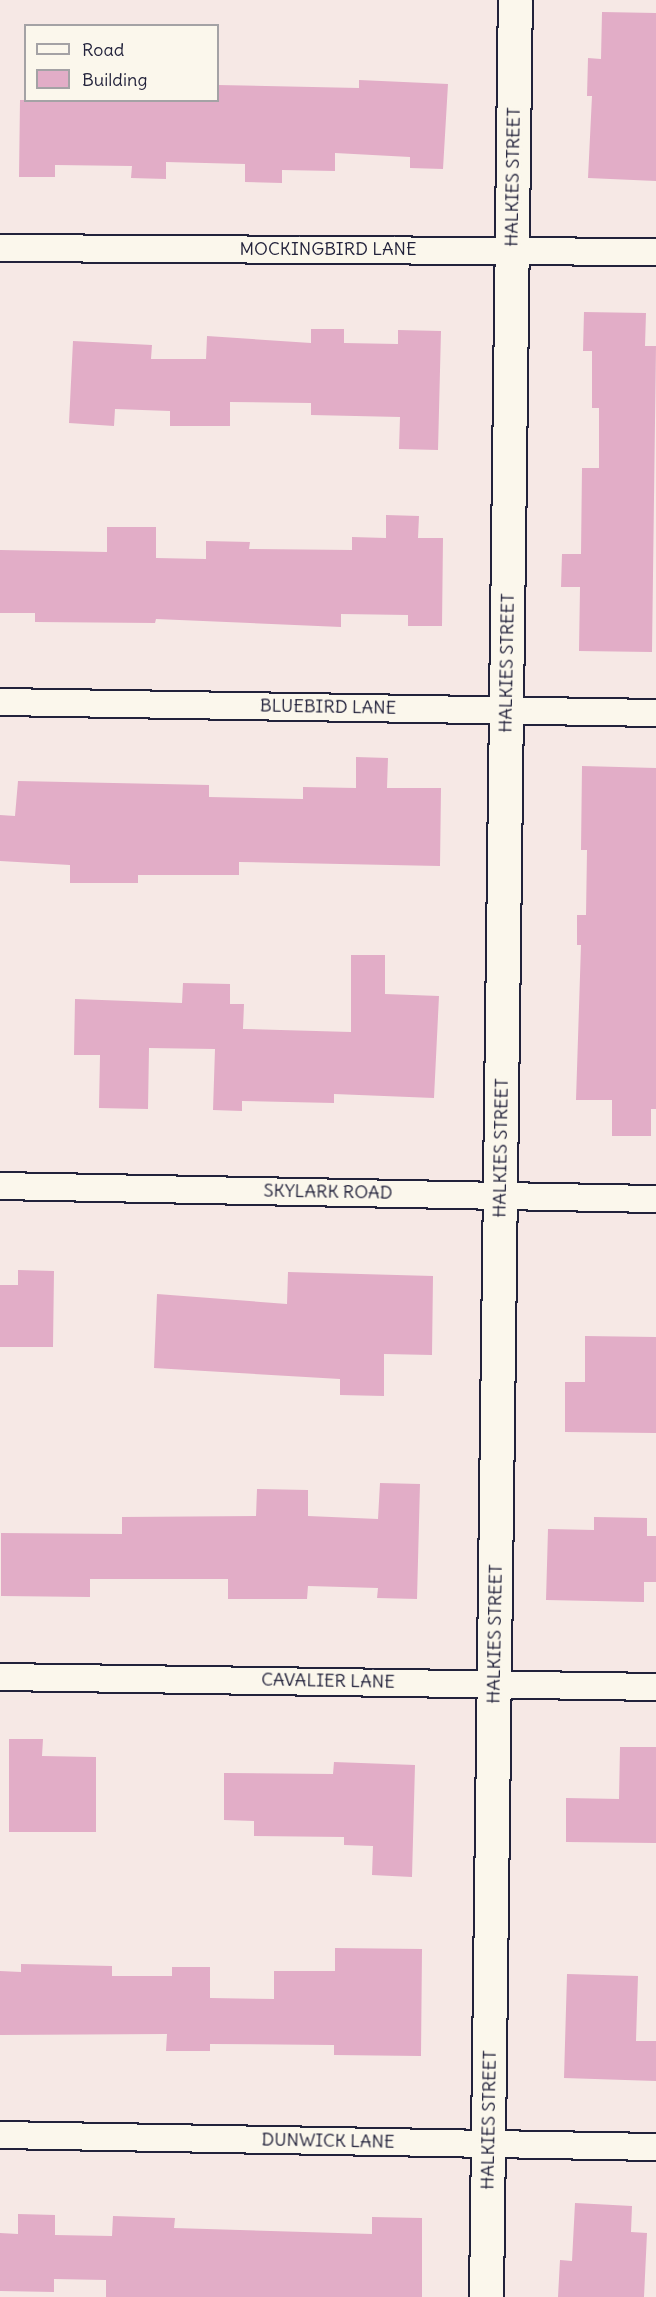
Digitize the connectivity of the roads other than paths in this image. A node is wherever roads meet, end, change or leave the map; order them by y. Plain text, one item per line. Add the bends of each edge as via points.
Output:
1 (515, 0) edge
2 (0, 248) edge
3 (512, 249) junction
4 (656, 252) edge
5 (0, 702) edge
6 (506, 709) junction
7 (656, 712) edge
8 (0, 1186) edge
9 (500, 1195) junction
10 (656, 1199) edge
11 (0, 1677) edge
12 (494, 1683) junction
13 (656, 1687) edge
14 (0, 2135) edge
15 (488, 2144) junction
16 (656, 2148) edge
17 (486, 2297) edge

1 - 3 street, HALKIES STREET
2 - 3 street, MOCKINGBIRD LANE
3 - 4 street, MOCKINGBIRD LANE
3 - 6 street, HALKIES STREET
5 - 6 street, BLUEBIRD LANE
6 - 7 street, BLUEBIRD LANE
6 - 9 street, HALKIES STREET
8 - 9 street, SKYLARK ROAD
9 - 10 street, SKYLARK ROAD
9 - 12 street, HALKIES STREET
11 - 12 street, CAVALIER LANE
12 - 13 street, CAVALIER LANE
12 - 15 street, HALKIES STREET
14 - 15 street, DUNWICK LANE
15 - 16 street, DUNWICK LANE
15 - 17 street, HALKIES STREET

